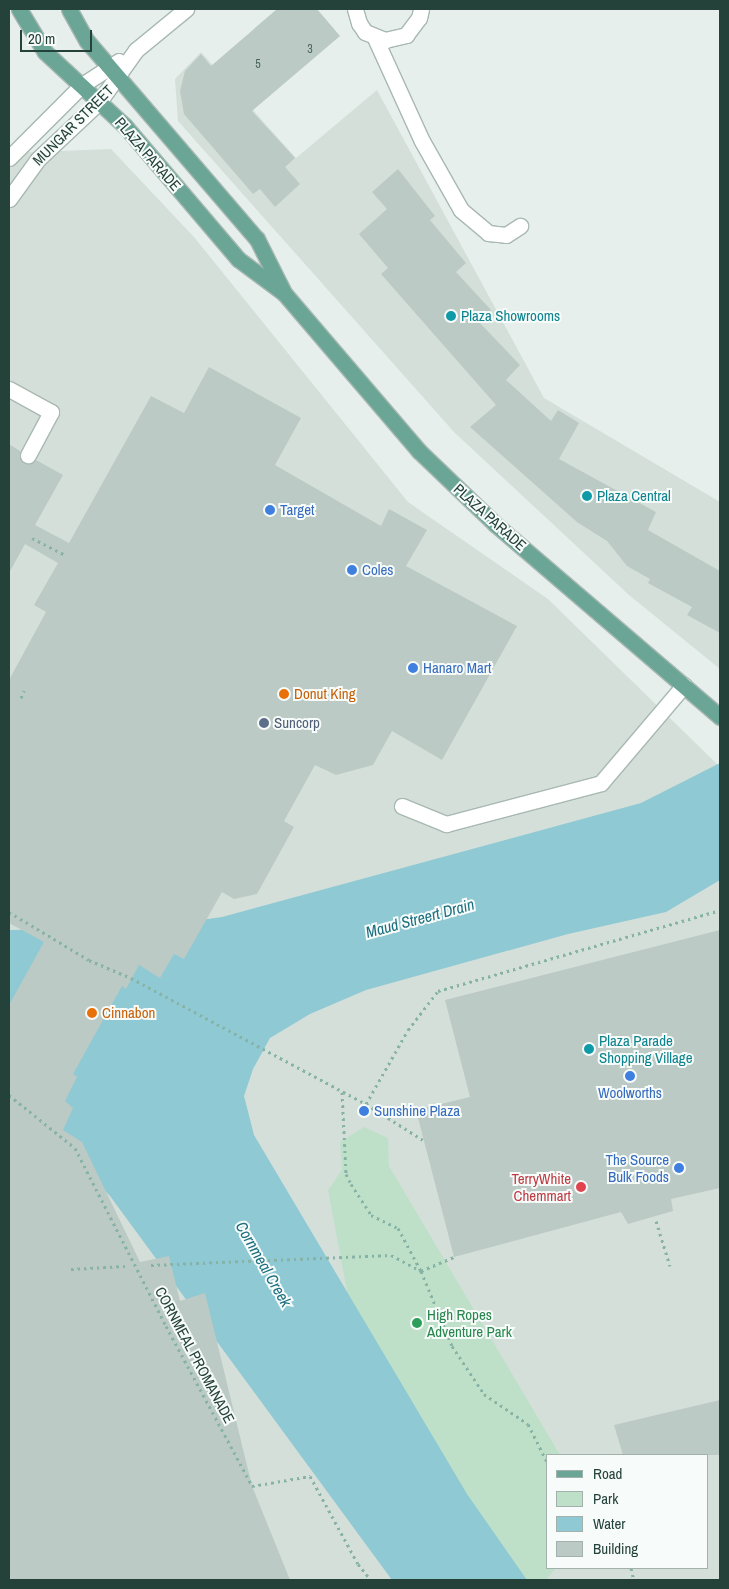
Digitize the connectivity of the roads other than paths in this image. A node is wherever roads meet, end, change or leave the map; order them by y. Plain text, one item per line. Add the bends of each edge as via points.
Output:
1 (19, 9) edge
2 (69, 9) edge
3 (186, 9) edge
4 (355, 9) edge
5 (421, 9) edge
6 (375, 38) junction
7 (132, 55) junction
8 (108, 65) junction
9 (119, 77) junction
10 (82, 85) junction
11 (99, 102) junction
12 (11, 156) edge
13 (9, 199) edge
14 (520, 226) dead end
15 (284, 293) junction
16 (9, 388) edge
17 (28, 455) dead end
18 (684, 685) junction
19 (720, 717) edge
20 (402, 806) dead end

1 - 10 main road, PLAZA PARADE via 45,52
2 - 8 main road, PLAZA PARADE via 87,41
3 - 7 street, MUNGAR STREET
4 - 6 street via 359,23
5 - 6 street via 420,18 406,35 396,39
6 - 14 street via 422,141 462,210 475,225 488,233 506,234
7 - 8 street, MUNGAR STREET
7 - 9 street, MUNGAR STREET
8 - 9 main road, PLAZA PARADE
8 - 10 street, MUNGAR STREET
9 - 11 street, MUNGAR STREET
9 - 15 main road, PLAZA PARADE via 257,239
10 - 11 main road, PLAZA PARADE
10 - 12 street, MUNGAR STREET
11 - 13 street, MUNGAR STREET via 29,169
11 - 15 main road, PLAZA PARADE via 125,126 238,259
15 - 18 main road, PLAZA PARADE via 419,451 459,490
16 - 17 street via 51,412
18 - 19 main road, PLAZA PARADE
18 - 20 street via 600,782 446,824

